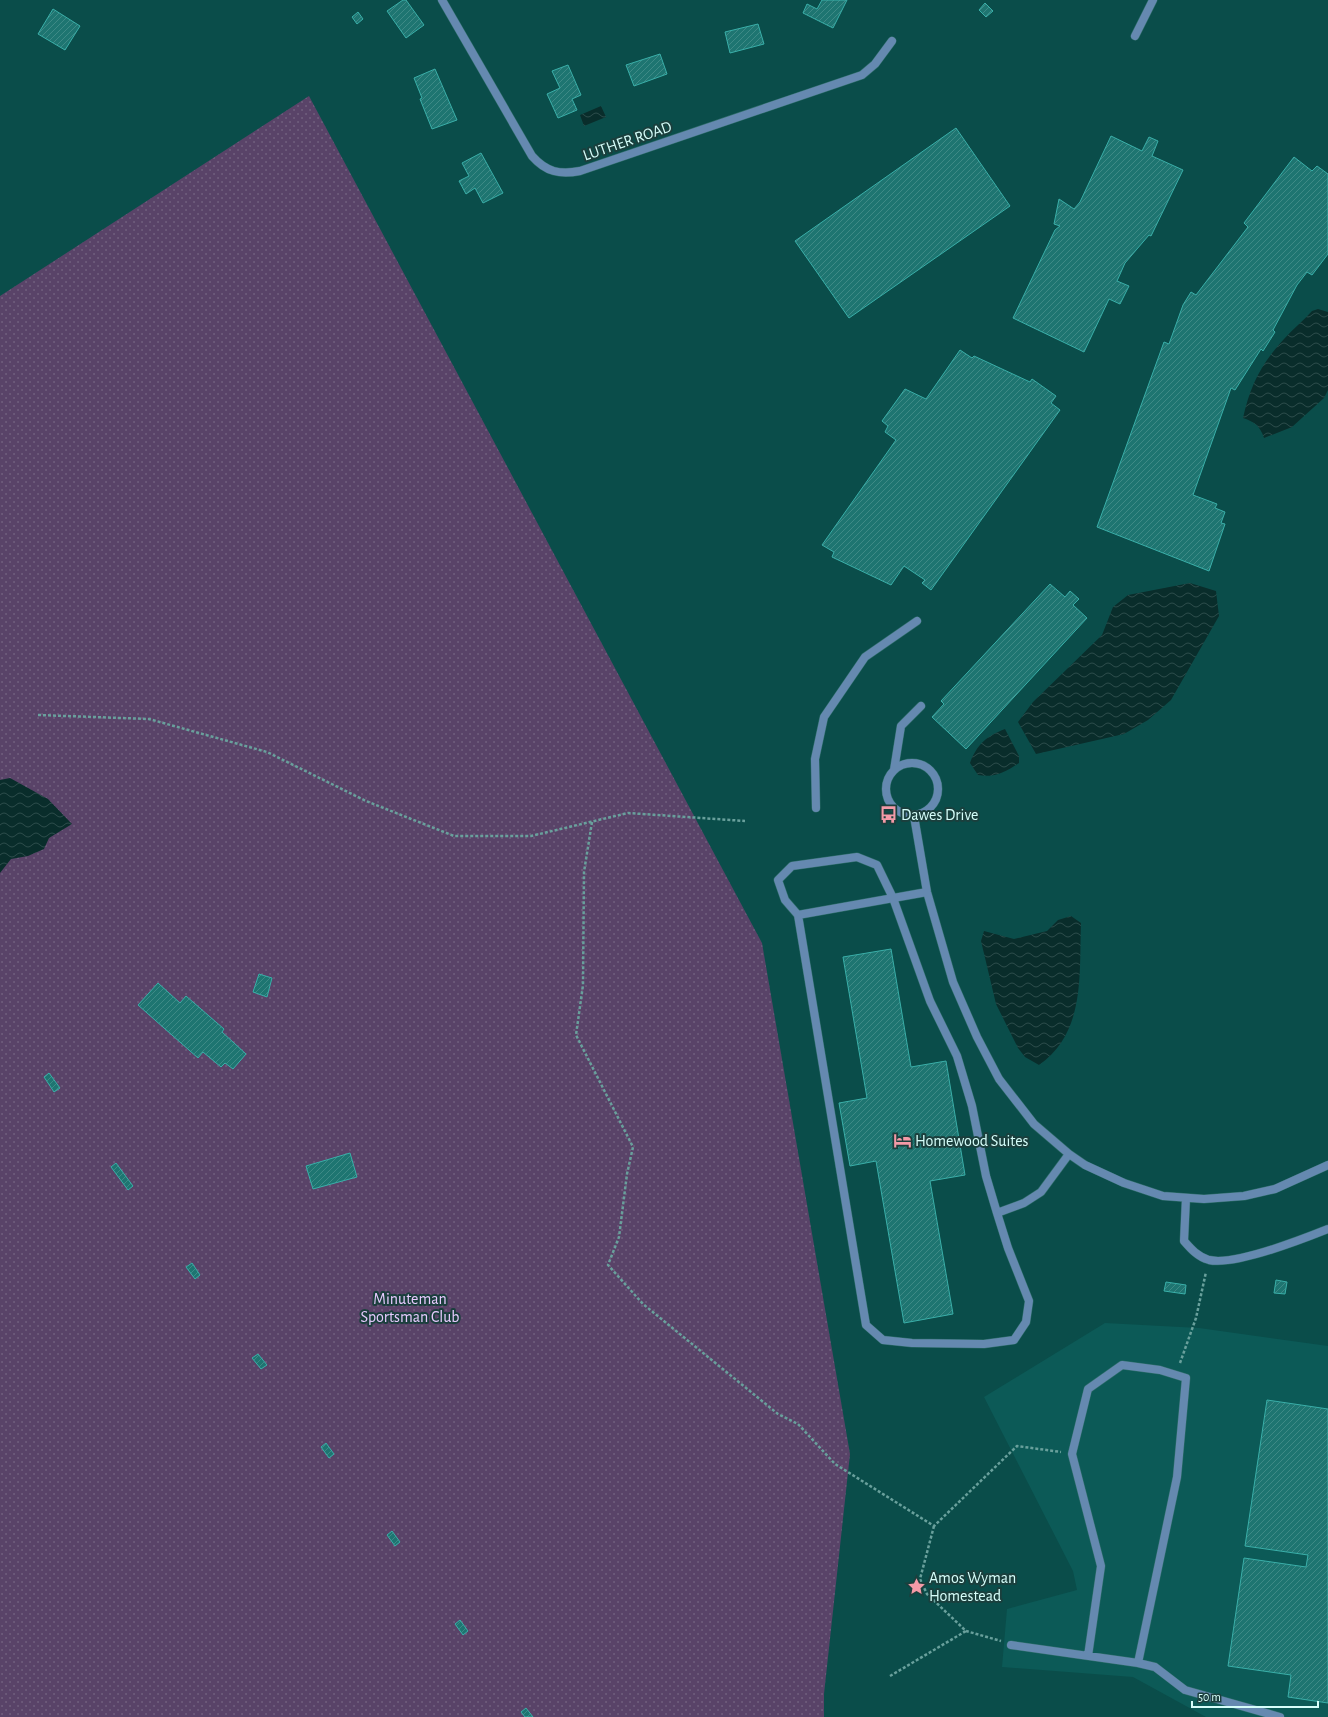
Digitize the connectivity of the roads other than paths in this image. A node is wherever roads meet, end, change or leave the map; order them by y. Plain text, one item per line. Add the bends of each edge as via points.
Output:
1 (442, 0) edge
2 (1153, 0) edge
3 (1135, 36) dead end
4 (892, 41) dead end
5 (917, 621) dead end
6 (921, 706) dead end
7 (894, 770) junction
8 (816, 808) dead end
9 (914, 816) junction
10 (927, 892) junction
11 (893, 898) junction
12 (798, 915) junction
13 (1069, 1154) junction
14 (1328, 1160) edge
15 (1328, 1165) edge
16 (1309, 1174) junction
17 (1186, 1198) junction
18 (997, 1213) junction
19 (1328, 1228) edge
20 (1011, 1645) road end
21 (1088, 1656) junction
22 (1138, 1663) junction
23 (1280, 1717) edge

1 - 4 street, LUTHER ROAD via 532,156 550,170 564,174 580,171 862,75 875,64
2 - 3 street
5 - 8 street via 865,657 824,717 815,759
6 - 7 street via 901,726
7 - 9 street via 885,787 886,797 892,807 902,814
7 - 9 street via 900,765 916,763 928,768 936,778 938,791 935,802 926,812
9 - 10 street
10 - 11 street
10 - 13 street via 953,982 999,1079 1034,1124
11 - 12 street
11 - 12 street via 877,865 857,857 792,866 778,880 785,900
11 - 18 street via 930,1001 957,1056 972,1106 986,1176
12 - 18 street via 866,1325 883,1340 912,1343 984,1344 1014,1340 1026,1322 1029,1301
13 - 17 street via 1085,1165 1124,1183 1164,1196
13 - 18 street via 1041,1192 1024,1203
14 - 16 street
15 - 16 street
16 - 17 street via 1275,1189 1244,1196
17 - 19 street via 1184,1241 1194,1252 1209,1260 1236,1259 1295,1242
20 - 21 street
21 - 22 street
21 - 22 street via 1101,1566 1072,1454 1088,1388 1122,1364 1160,1370 1186,1378 1177,1477
22 - 23 street via 1155,1667 1185,1690

